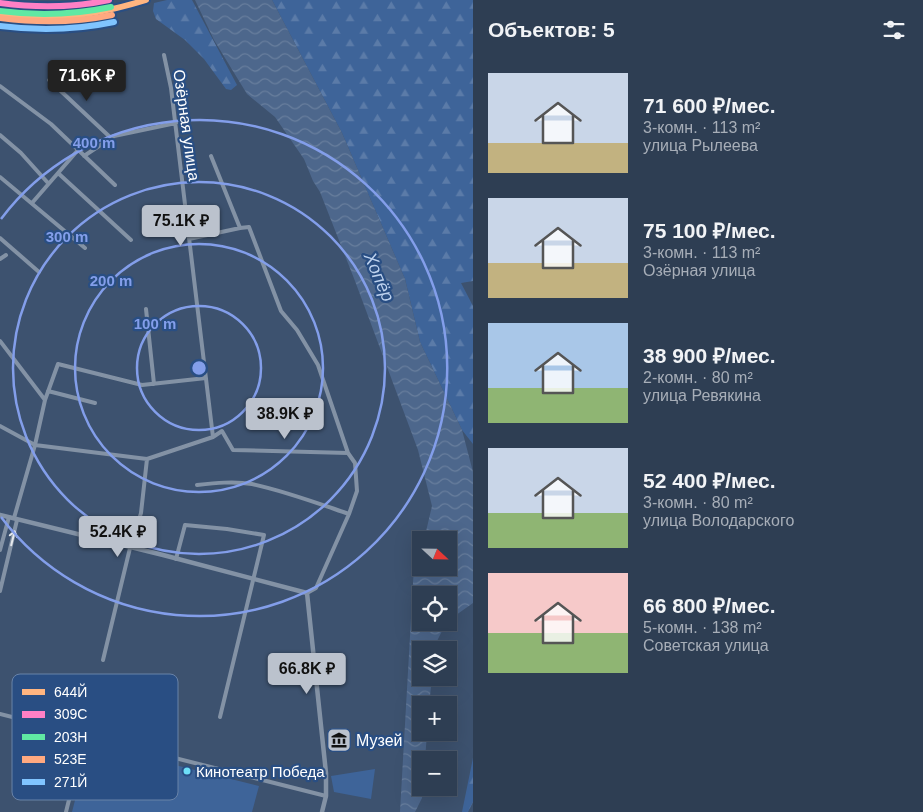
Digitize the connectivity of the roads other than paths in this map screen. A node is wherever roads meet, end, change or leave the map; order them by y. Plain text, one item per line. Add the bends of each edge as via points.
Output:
1 (164, 55) dead end
2 (49, 80) dead end
3 (0, 86) edge
4 (176, 123) junction
5 (0, 135) edge
6 (111, 138) junction
7 (78, 150) junction
8 (84, 156) junction
9 (211, 156) dead end
10 (58, 173) junction
11 (0, 177) edge
12 (48, 184) junction
13 (115, 185) dead end
14 (32, 204) junction
15 (240, 228) junction
16 (0, 238) edge
17 (189, 239) junction
18 (131, 240) dead end
19 (85, 248) dead end
20 (6, 255) dead end
21 (0, 259) edge
22 (39, 272) dead end
23 (146, 309) dead end
24 (0, 341) edge
25 (206, 378) junction
26 (154, 384) junction
27 (48, 391) junction
28 (46, 400) junction
29 (95, 403) dead end
30 (0, 426) edge
31 (213, 437) junction
32 (35, 446) junction
33 (348, 453) junction
34 (147, 459) junction
35 (197, 484) dead end
36 (349, 514) junction
37 (0, 515) edge
38 (9, 517) junction
39 (16, 519) junction
40 (130, 548) junction
41 (0, 550) edge
42 (176, 558) junction
43 (254, 578) junction
44 (0, 591) edge
45 (307, 593) junction
46 (103, 660) dead end
47 (220, 717) dead end
48 (178, 759) edge
49 (326, 796) junction
50 (322, 812) edge

1 - 4 street, Озёрная улица
2 - 6 street
3 - 7 street via 51,124
4 - 6 street
4 - 17 street, Озёрная улица
5 - 12 street
6 - 8 street
7 - 8 street
7 - 10 street
8 - 13 street
9 - 15 street
10 - 12 street
10 - 18 street
11 - 14 street
12 - 14 street
14 - 19 street
15 - 17 street
15 - 33 street via 249,227 281,311 297,330 318,366
16 - 22 street
17 - 25 street, Озёрная улица
20 - 21 street
23 - 26 street
24 - 28 street
25 - 26 street
25 - 31 street, Озёрная улица
26 - 27 street via 142,385 58,364
27 - 28 street
27 - 29 street
28 - 32 street
30 - 32 street
31 - 33 street via 222,430 233,450
31 - 34 street
32 - 34 street
32 - 39 street
33 - 36 street via 355,462 357,491
34 - 40 street via 141,512
35 - 36 street via 251,484
36 - 45 street via 316,588
37 - 38 street
38 - 39 street
38 - 41 street
39 - 40 street
44 -> 39 street
40 - 42 street
40 - 46 street
42 - 43 street
42 - 43 street via 185,525 264,535
43 - 45 street
43 - 47 street
45 - 49 street
48 - 49 street
49 - 50 street

